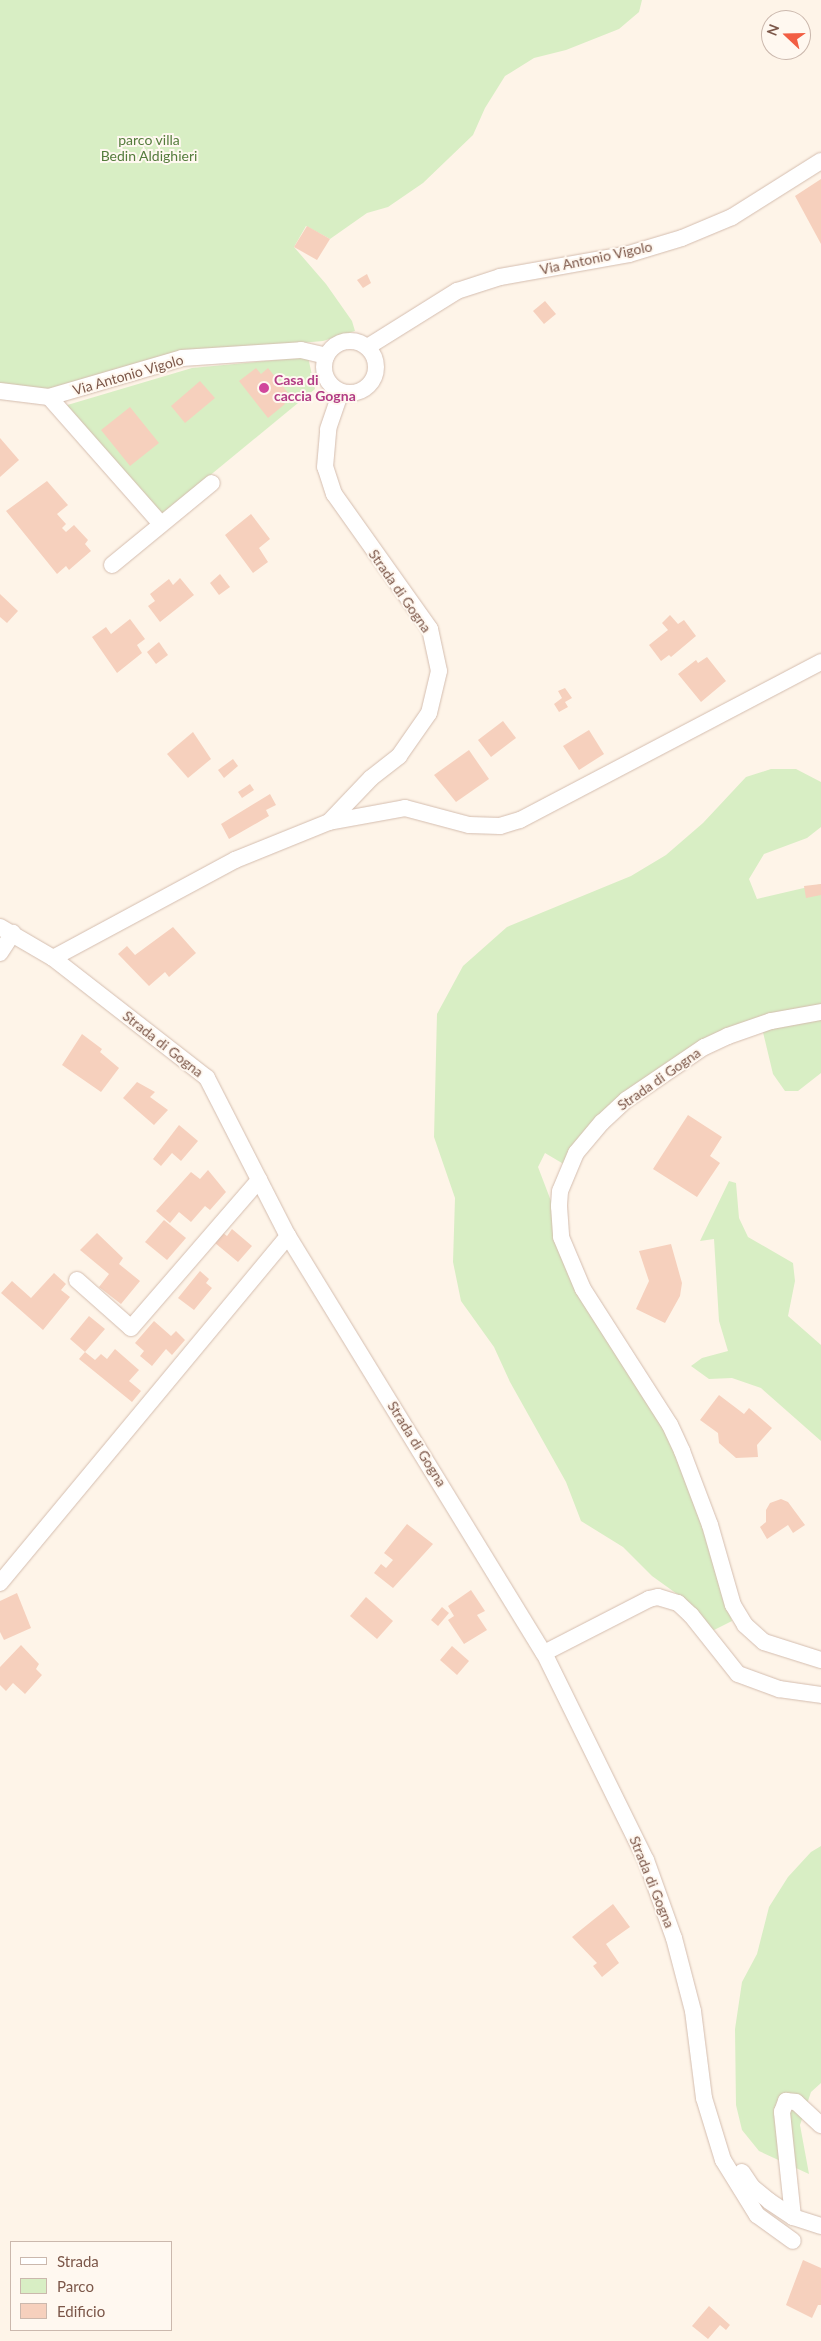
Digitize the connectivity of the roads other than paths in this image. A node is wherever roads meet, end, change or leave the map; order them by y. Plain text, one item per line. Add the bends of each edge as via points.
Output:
1 (821, 161) edge
2 (369, 346) junction
3 (326, 356) junction
4 (0, 391) edge
5 (341, 392) junction
6 (49, 397) junction
7 (212, 483) dead end
8 (161, 524) junction
9 (112, 565) dead end
10 (821, 662) edge
11 (328, 822) junction
12 (6, 930) edge
13 (0, 953) edge
14 (53, 958) junction
15 (821, 1012) edge
16 (259, 1180) junction
17 (288, 1236) junction
18 (77, 1280) dead end
19 (670, 1425) junction
20 (688, 1440) dead end
21 (0, 1583) edge
22 (544, 1653) junction
23 (821, 1660) edge
24 (821, 1695) edge
25 (715, 2126) junction
26 (821, 2126) edge
27 (794, 2217) junction
28 (821, 2226) edge
29 (793, 2241) dead end

1 - 2 street, Via Antonio Vigolo via 732,217 691,234 629,254 500,277 457,291
2 - 3 street via 355,341 344,342
2 - 5 street via 374,376 366,388 353,394
3 - 5 street via 324,368 327,378
3 - 6 street, Via Antonio Vigolo via 301,350 182,358
4 - 6 street, Via Antonio Vigolo
5 - 11 street, Strada di Gogna via 328,429 324,467 334,494 430,629 439,671 429,713 399,756 371,778
6 - 8 street, Via Antonio Vigolo
7 - 8 street
8 - 9 street
10 - 11 street, Strada di Gogna via 520,820 500,826 469,825 405,808
11 - 14 street, Strada di Gogna via 235,860
12 - 13 street, Strada di Gogna
12 - 14 street, Strada di Gogna
14 - 16 street, Strada di Gogna via 207,1078
15 - 19 street, Strada di Gogna via 772,1021 704,1047 626,1100 602,1122 576,1153 566,1175 559,1206 561,1237 569,1259 601,1321
16 - 17 street, Strada di Gogna
16 - 18 street via 183,1264 131,1328
17 - 21 street
17 - 22 street, Strada di Gogna
19 - 20 street, Strada di Gogna via 676,1424
19 - 23 street, Strada di Gogna via 710,1525 724,1583 745,1625 764,1642
22 - 24 street via 658,1597 678,1603 691,1615 738,1674 780,1689
22 - 25 street, Strada di Gogna via 646,1860 674,1938 693,2011 704,2098
25 - 27 street, Strada di Gogna via 752,2187
25 - 29 street, Strada di Gogna via 723,2160 757,2215
26 - 27 street via 796,2102 786,2101 782,2112
27 - 28 street, Strada di Gogna

